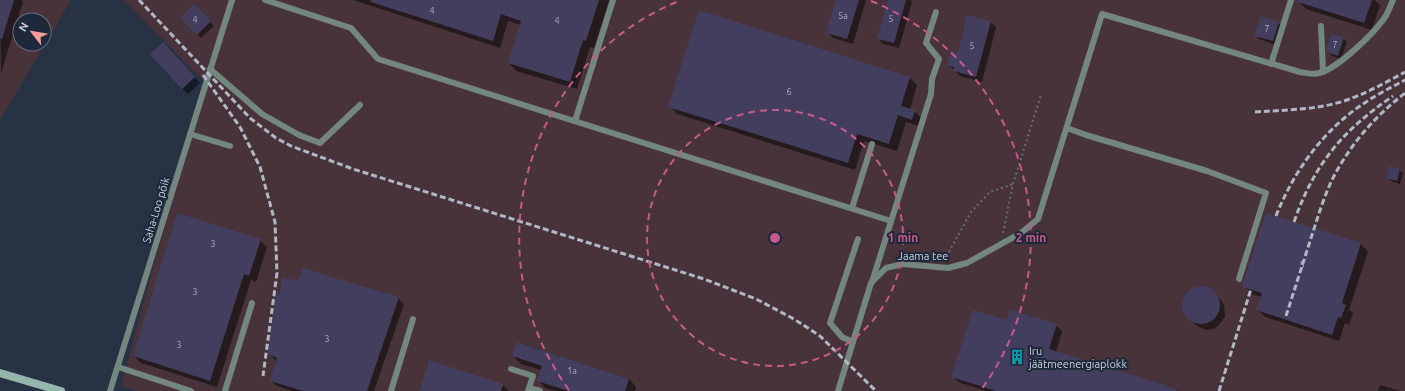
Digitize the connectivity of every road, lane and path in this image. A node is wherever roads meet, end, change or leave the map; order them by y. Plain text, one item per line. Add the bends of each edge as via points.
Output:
1 (232, 0) edge
2 (265, 0) edge
3 (613, 0) edge
4 (1291, 0) edge
5 (1393, 0) edge
6 (936, 12) dead end
7 (1321, 26) dead end
8 (1271, 64) junction
9 (210, 69) junction
10 (1323, 72) junction
11 (1041, 95) dead end
12 (360, 105) dead end
13 (575, 121) junction
14 (1067, 128) junction
15 (190, 134) junction
16 (872, 144) dead end
17 (230, 146) dead end
18 (1013, 184) junction
19 (852, 208) junction
20 (891, 221) junction
21 (858, 239) dead end
22 (1000, 244) junction
23 (940, 267) junction
24 (1239, 279) dead end
25 (872, 283) junction
26 (252, 303) dead end
27 (413, 319) dead end
28 (853, 342) junction
29 (118, 367) junction
30 (511, 369) dead end
31 (0, 373) edge
32 (529, 389) edge
33 (61, 391) edge
34 (110, 391) edge
35 (191, 391) edge
36 (225, 391) edge
37 (391, 391) edge
38 (540, 391) edge
39 (838, 391) edge

1 - 9 lane, Saha-Loo põik
2 - 13 lane via 351,28 378,59
3 - 13 lane
4 - 8 lane
5 - 10 lane via 1384,18 1368,38
6 - 20 lane via 926,43 939,59 932,79 931,94
7 - 10 lane
8 - 10 lane via 1312,74
8 - 14 lane, Jaama tee via 1102,14
9 - 12 lane via 262,114 299,135 320,143
9 - 15 lane, Saha-Loo põik
11 - 18 path
13 - 19 lane
14 - 22 lane, Jaama tee via 1038,219 1021,233
14 - 24 lane via 1207,171 1266,193
15 - 17 lane
15 - 29 lane, Saha-Loo põik
16 - 19 lane
18 - 22 path
18 - 23 path via 990,192 971,212
19 - 20 lane
20 - 25 lane
21 - 28 lane via 830,323 842,337
22 - 23 lane, Jaama tee via 967,263 948,268
23 - 25 lane, Jaama tee via 903,264 886,268
25 - 28 lane, Jaama tee
26 - 36 lane
27 - 37 lane
28 - 39 lane, Jaama tee
29 - 34 lane, Saha-Loo põik
29 - 35 lane
30 - 32 lane via 533,376
31 - 33 main road
32 - 38 lane

